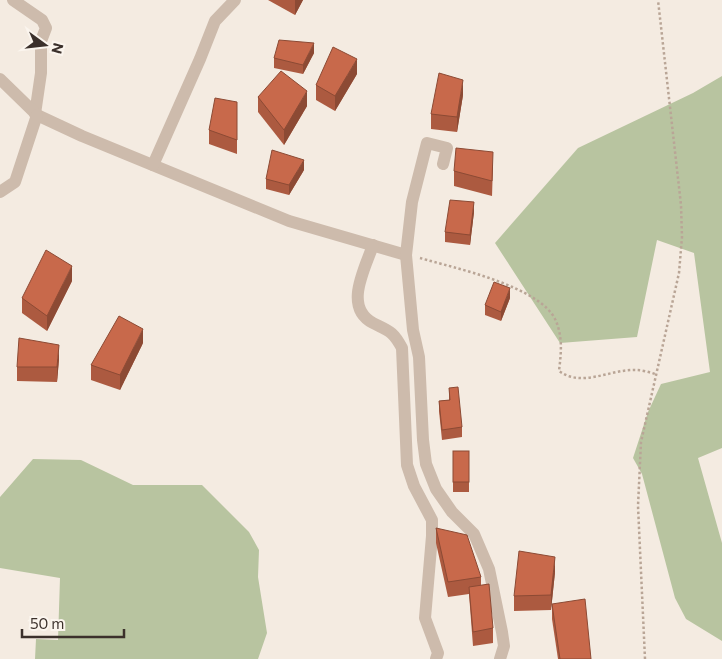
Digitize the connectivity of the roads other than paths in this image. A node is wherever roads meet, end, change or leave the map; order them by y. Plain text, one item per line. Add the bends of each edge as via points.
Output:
1 (13, 0) edge
2 (235, 0) edge
3 (0, 79) edge
4 (36, 114) junction
5 (443, 164) dead end
6 (153, 165) junction
7 (0, 192) edge
8 (373, 245) junction
9 (406, 255) junction
10 (436, 659) edge
11 (500, 659) edge

1 - 4 street via 42,20 46,28 41,40
2 - 6 street via 215,21
3 - 4 street
4 - 6 street
4 - 7 street via 15,182
5 - 9 street via 446,148 427,143 412,202
6 - 8 street via 289,220
8 - 9 street
8 - 10 street via 357,294 359,312 395,334 402,348 407,465 432,520 425,618 438,653
9 - 11 street via 413,330 419,357 426,464 436,489 452,512 474,534 489,569 504,646

